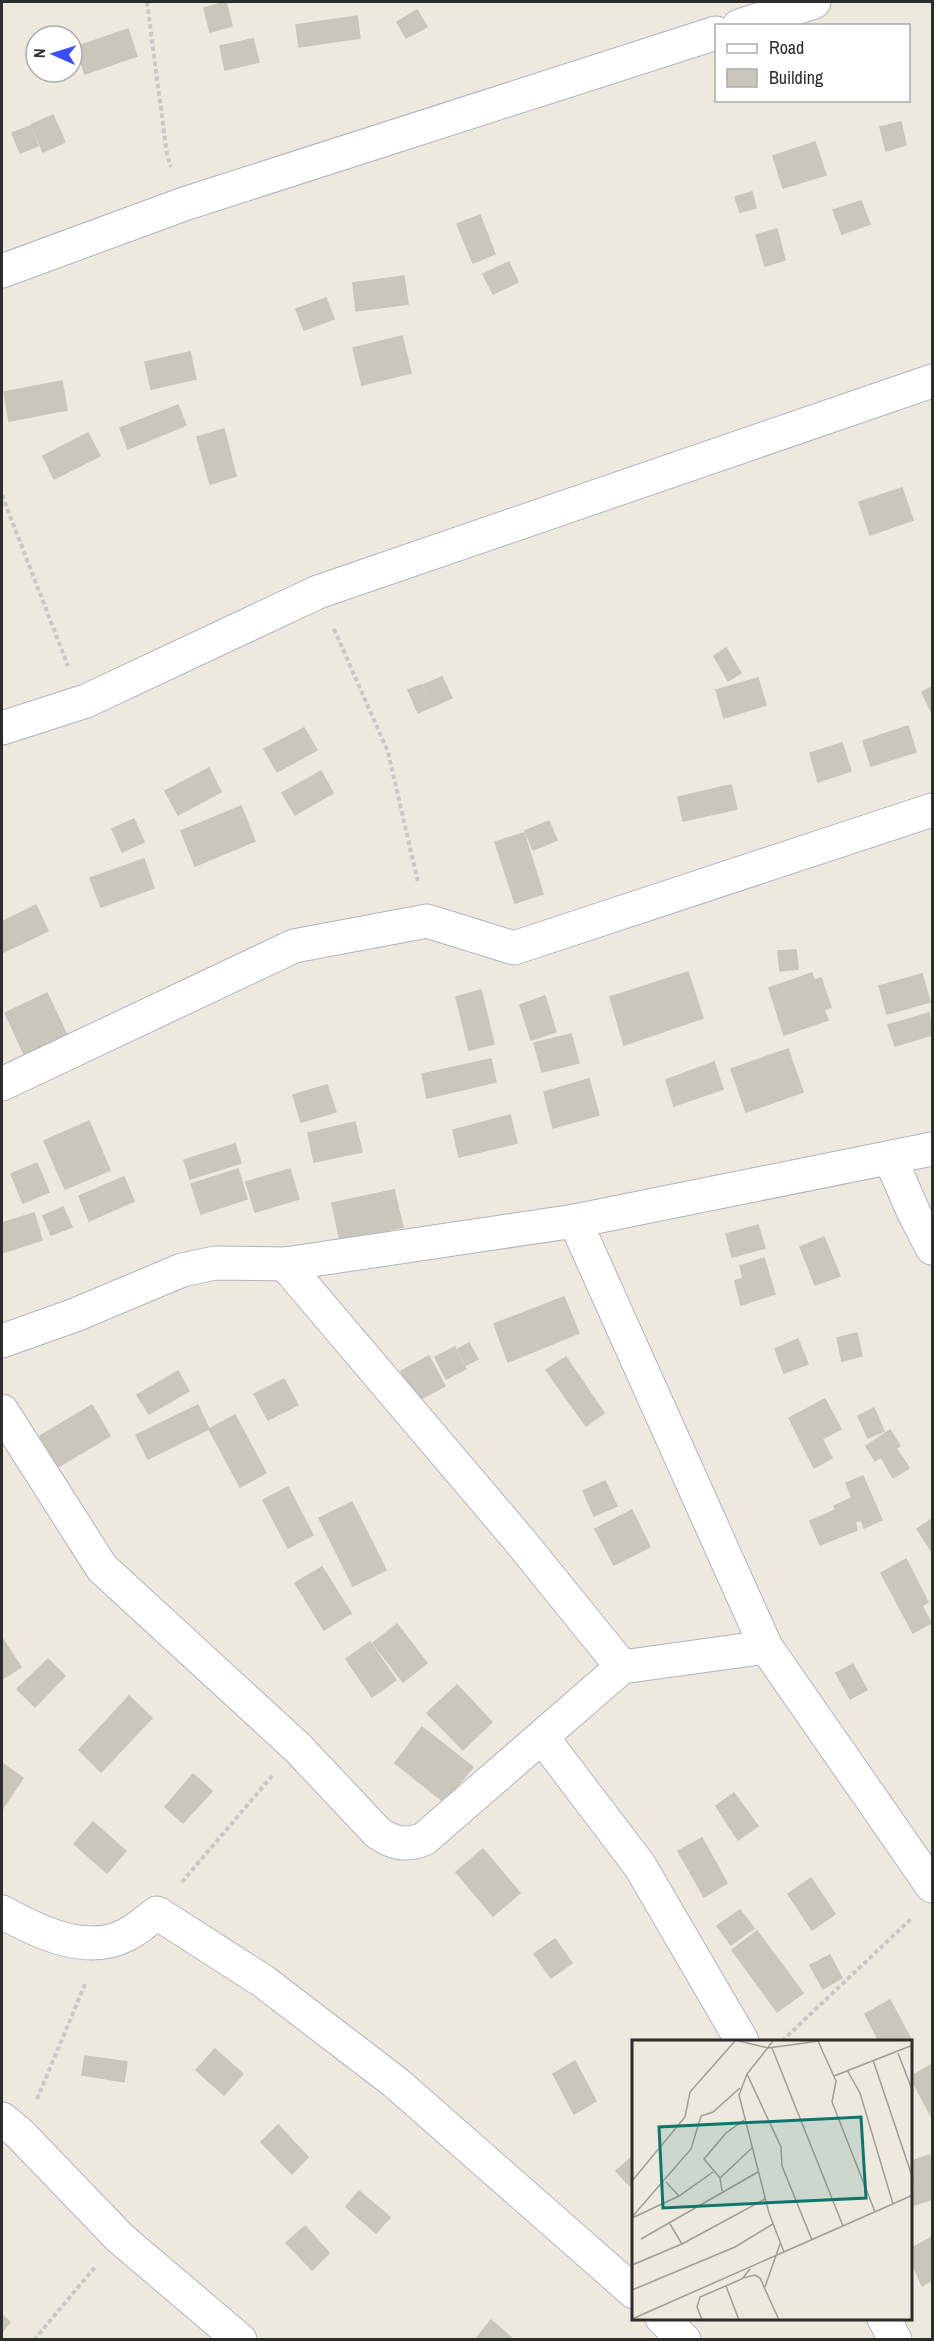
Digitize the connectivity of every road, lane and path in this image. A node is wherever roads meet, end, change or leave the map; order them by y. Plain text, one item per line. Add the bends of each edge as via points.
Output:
1 (147, 2) edge
2 (814, 2) edge
3 (745, 24) edge
4 (715, 34) edge
5 (184, 204) junction
6 (2, 271) edge
7 (933, 381) edge
8 (2, 495) edge
9 (318, 592) junction
10 (86, 701) junction
11 (2, 728) edge
12 (933, 810) edge
13 (427, 921) junction
14 (2, 1084) edge
15 (933, 1149) edge
16 (890, 1158) junction
17 (575, 1221) junction
18 (933, 1248) edge
19 (285, 1264) junction
20 (2, 1341) edge
21 (2, 1411) edge
22 (766, 1647) junction
23 (622, 1667) junction
24 (542, 1737) junction
25 (298, 1748) junction
26 (933, 1886) edge
27 (2, 1912) edge
28 (157, 1913) junction
29 (916, 1914) dead end
30 (102, 1942) junction
31 (741, 2040) edge
32 (783, 2040) edge
33 (11, 2126) edge
34 (120, 2238) junction
35 (632, 2287) edge
36 (663, 2320) edge
37 (885, 2320) edge
38 (34, 2340) edge
39 (240, 2340) edge
40 (684, 2340) edge
41 (895, 2340) edge

1 - 5 path via 167,155
2 - 3 street
4 - 5 street
5 - 6 street
7 - 9 street
8 - 10 path via 67,663
9 - 10 street
9 - 13 path via 388,752
10 - 11 street
12 - 13 street via 514,948
13 - 14 street via 294,946
15 - 16 street
16 - 17 street
16 - 18 street
17 - 19 street
17 - 22 street
19 - 20 street via 215,1263 182,1270
19 - 23 street
21 - 25 street via 102,1568
22 - 23 street
22 - 26 street
23 - 24 street
24 - 25 street via 424,1839 411,1844 388,1840 377,1832
24 - 31 street via 640,1866
25 - 28 path
27 - 30 street via 36,1930 67,1940
28 - 30 street via 126,1936
28 - 35 street via 263,1981 395,2082
29 - 32 path
30 - 33 path via 50,2075
33 - 34 street
34 - 38 path
34 - 39 street
36 - 40 street
37 - 41 street

